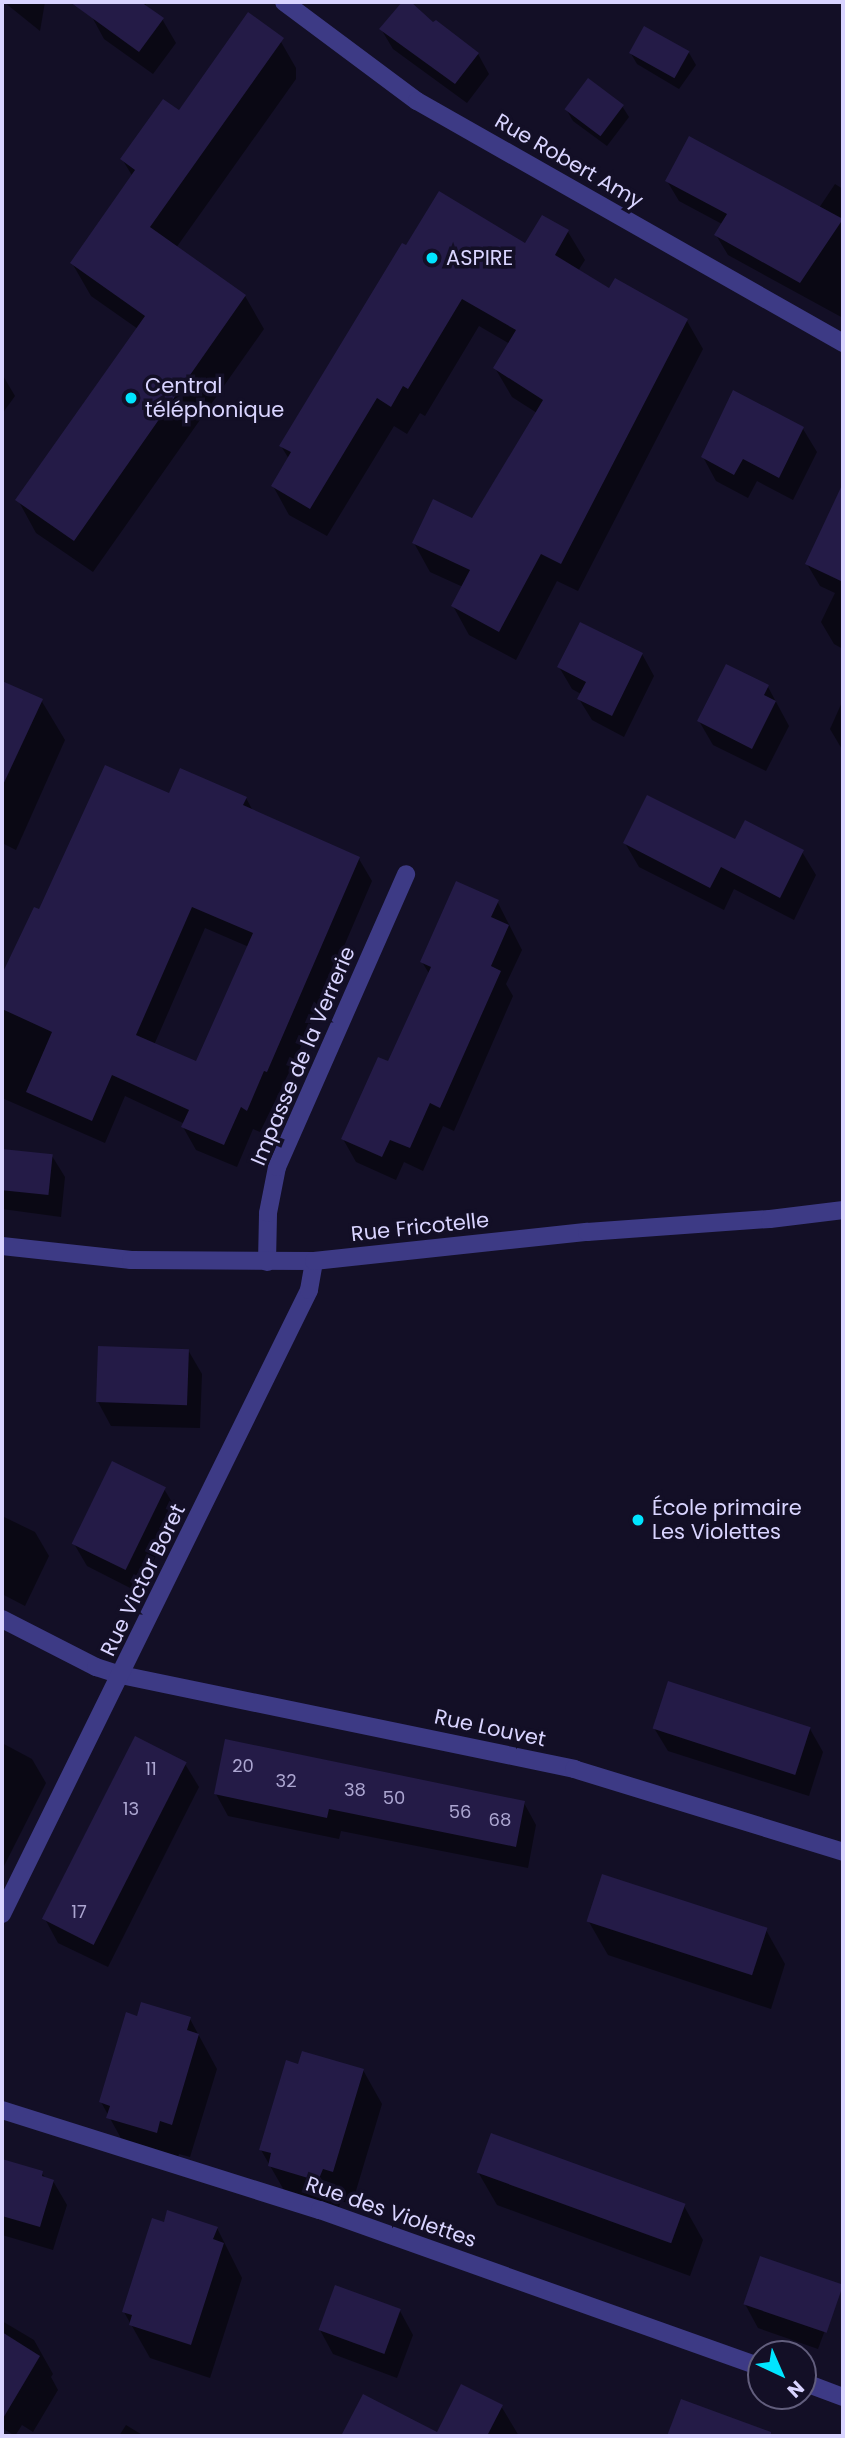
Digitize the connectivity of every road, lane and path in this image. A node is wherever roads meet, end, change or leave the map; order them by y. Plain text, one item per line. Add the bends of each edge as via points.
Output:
1 (284, 2) edge
2 (843, 343) edge
3 (406, 874) dead end
4 (843, 1210) edge
5 (2, 1246) edge
6 (314, 1261) junction
7 (267, 1262) junction
8 (2, 1619) edge
9 (121, 1675) junction
10 (843, 1852) edge
11 (2, 1914) edge
12 (2, 2110) edge
13 (747, 2362) edge
14 (817, 2387) edge
15 (843, 2397) edge

1 - 2 street, Rue Robert Amy via 417,101
3 - 7 street, Impasse de la Verrerie via 277,1167 268,1213
4 - 6 street, Rue Fricotelle via 587,1231
5 - 7 street, Rue Fricotelle via 131,1260
6 - 7 street, Rue Fricotelle
6 - 9 street, Rue Victor Boret via 309,1290
8 - 9 street, Rue Louvet
9 - 10 street, Rue Louvet via 574,1769
9 - 11 street, Rue Victor Boret
12 - 13 street, Rue des Violettes via 320,2210
14 - 15 street

